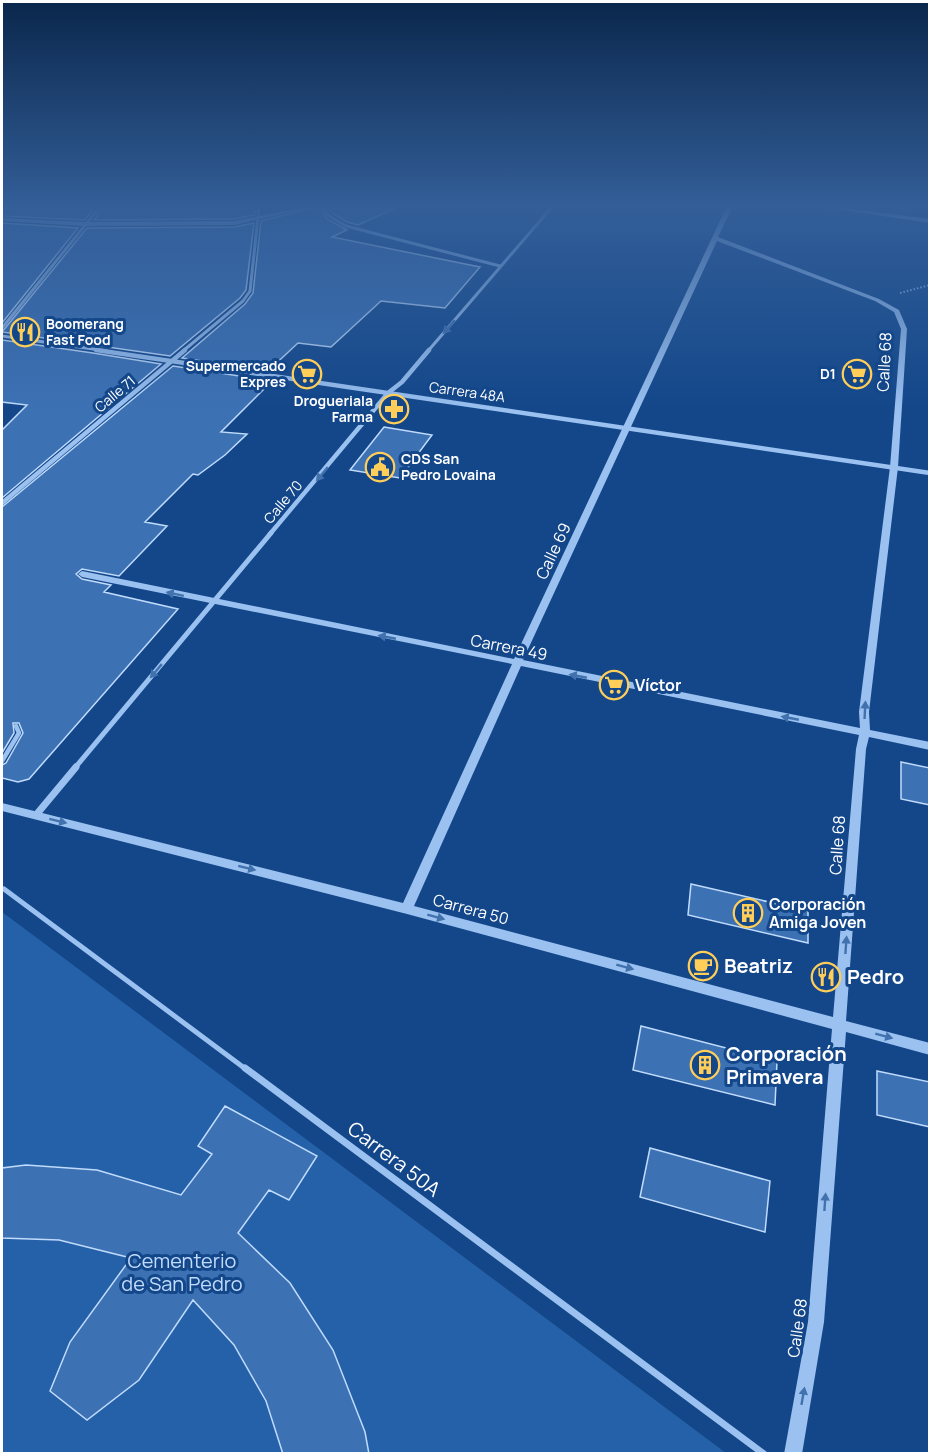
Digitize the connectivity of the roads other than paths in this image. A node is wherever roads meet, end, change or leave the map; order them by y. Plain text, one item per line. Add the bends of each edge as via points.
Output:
1 (43, 276) edge
2 (252, 276) edge
3 (492, 276) edge
4 (697, 276) edge
5 (814, 276) edge
6 (2, 328) edge
7 (2, 336) edge
8 (171, 360) junction
9 (388, 393) junction
10 (626, 428) junction
11 (894, 468) junction
12 (930, 473) edge
13 (2, 503) edge
14 (82, 574) dead end
15 (214, 602) junction
16 (518, 664) junction
17 (16, 726) dead end
18 (865, 733) junction
19 (930, 746) edge
20 (2, 761) edge
21 (2, 807) edge
22 (36, 815) junction
23 (4, 890) dead end
24 (407, 909) junction
25 (839, 1024) junction
26 (930, 1048) edge
27 (764, 1454) edge
28 (792, 1454) edge

1 - 6 street
2 - 8 street, Calle 71 via 250,291 243,301
3 -> 9 street, Calle 70 via 402,382
4 - 10 street, Calle 69
5 - 11 street, Calle 68 via 897,311 904,329
7 - 8 street, Carrera 48A
8 - 9 street, Carrera 48A
8 - 13 street, Calle 71
9 - 10 street, Carrera 48A
9 -> 15 street, Calle 70
10 - 11 street, Carrera 48A
10 - 16 street, Calle 69
11 - 12 street, Carrera 48A
18 -> 11 street, Calle 68 via 864,712
15 -> 14 street, Carrera 49
16 -> 15 street, Carrera 49
15 -> 22 street, Calle 70
18 -> 16 street, Carrera 49
16 - 24 street, Calle 69
17 - 20 lane via 19,732
18 - 19 street, Carrera 49
25 -> 18 street, Calle 68
21 - 22 street, Carrera 50
22 -> 24 street, Carrera 50
23 - 27 lane, Carrera 50A
24 -> 25 street, Carrera 50
25 -> 26 street, Carrera 50
28 -> 25 street, Calle 68 via 816,1322

